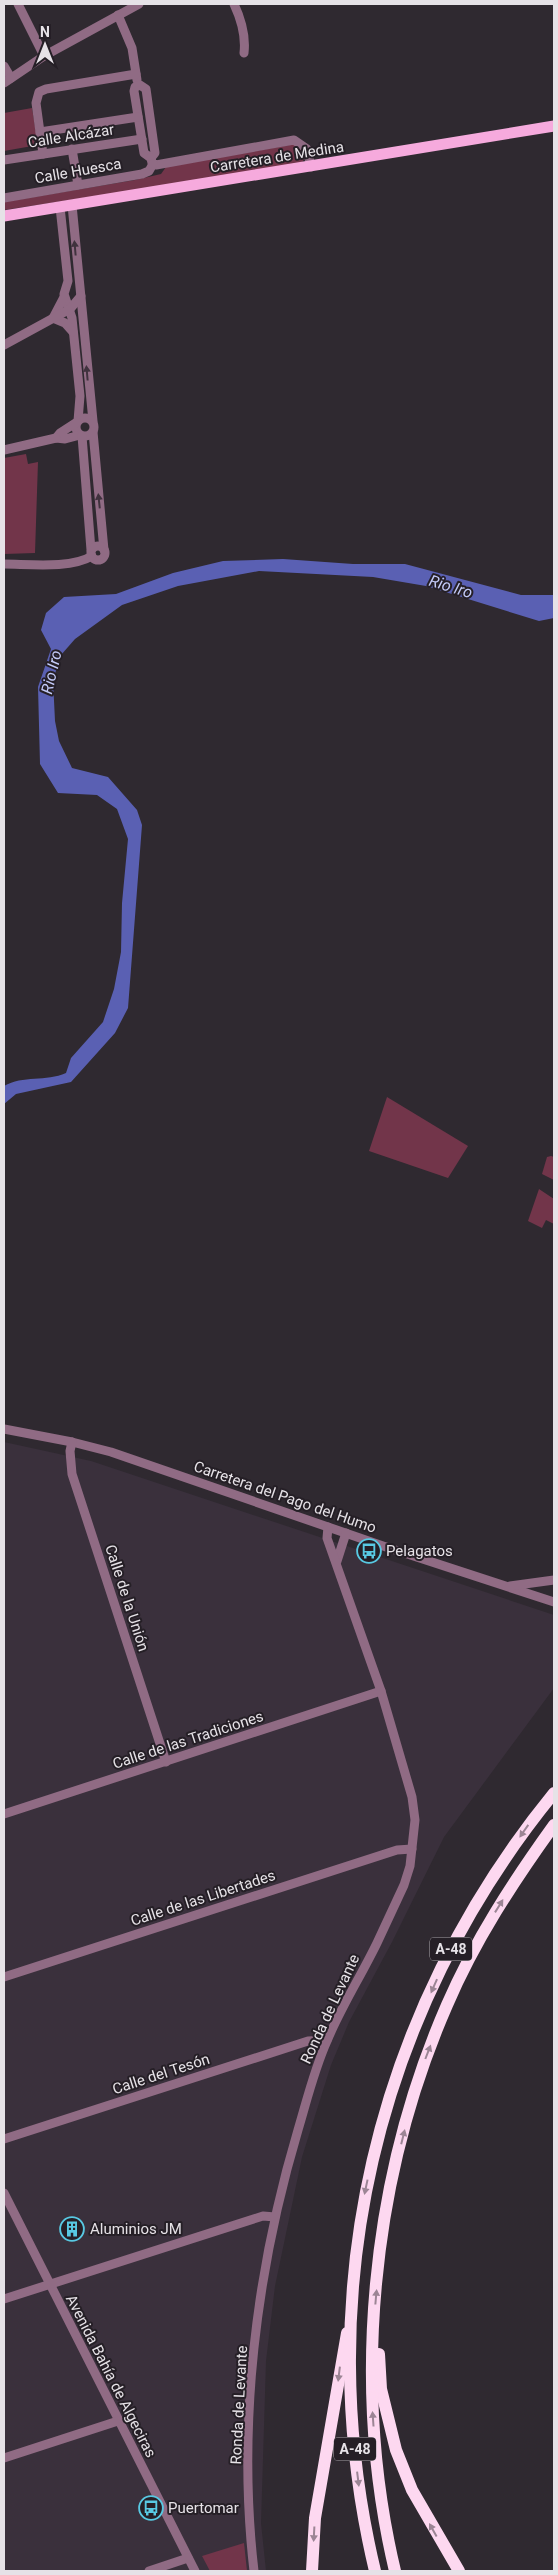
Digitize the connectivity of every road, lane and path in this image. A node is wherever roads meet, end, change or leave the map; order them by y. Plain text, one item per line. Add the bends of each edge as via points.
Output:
1 (18, 4) edge
2 (139, 4) edge
3 (234, 4) edge
4 (118, 15) junction
5 (244, 53) dead end
6 (44, 56) junction
7 (4, 66) edge
8 (136, 74) junction
9 (8, 81) edge
10 (138, 85) junction
11 (138, 117) junction
12 (554, 126) edge
13 (40, 132) junction
14 (142, 139) junction
15 (72, 149) junction
16 (43, 154) junction
17 (4, 160) edge
18 (152, 161) junction
19 (311, 167) junction
20 (78, 185) junction
21 (4, 198) edge
22 (66, 206) junction
23 (4, 216) edge
24 (65, 295) junction
25 (79, 296) junction
26 (70, 309) junction
27 (53, 318) junction
28 (73, 332) junction
29 (4, 344) edge
30 (92, 421) junction
31 (77, 422) junction
32 (93, 432) junction
33 (81, 436) junction
34 (56, 438) junction
35 (4, 450) edge
36 (91, 553) junction
37 (4, 564) edge
38 (4, 1429) edge
39 (72, 1442) junction
40 (328, 1527) junction
41 (346, 1533) junction
42 (327, 1538) junction
43 (342, 1544) junction
44 (337, 1561) junction
45 (554, 1580) edge
46 (510, 1586) junction
47 (554, 1602) edge
48 (381, 1691) junction
49 (166, 1762) junction
50 (554, 1793) edge
51 (4, 1814) edge
52 (554, 1825) edge
53 (412, 1849) junction
54 (4, 1977) edge
55 (327, 2040) junction
56 (4, 2139) edge
57 (4, 2193) edge
58 (275, 2217) junction
59 (49, 2284) junction
60 (4, 2299) edge
61 (349, 2326) junction
62 (374, 2345) junction
63 (118, 2421) junction
64 (4, 2458) edge
65 (188, 2558) junction
66 (149, 2571) edge
67 (195, 2571) edge
68 (254, 2571) edge
69 (312, 2571) edge
70 (375, 2571) edge
71 (395, 2571) edge
72 (459, 2571) edge

1 - 6 street
2 - 4 street
3 - 5 street via 240,18
4 - 6 street
4 - 8 street via 132,48
6 - 9 street
7 - 9 street
8 - 10 street
8 - 13 street via 42,90 36,99
10 - 11 street via 134,91
10 - 18 street via 146,89 155,153
11 - 13 street
11 - 14 street
12 - 19 main road, Carretera de Medina
13 - 16 street
14 - 15 street, Calle Alcázar
14 - 18 street via 145,155
15 - 16 street, Calle Alcázar
15 - 20 street
16 - 17 street, Calle Alcázar
18 - 19 street, Calle Huesca via 294,140 307,148
18 - 20 street, Calle Huesca via 146,173
19 - 22 main road, Carretera de Medina
20 - 21 street, Calle Huesca
22 - 23 main road, Carretera de Medina
22 - 24 street via 68,281
25 -> 22 street
24 - 25 street via 72,303
24 - 25 street via 72,286
24 - 26 street
24 - 27 street
25 - 26 street
30 -> 25 street
26 - 27 street
26 - 28 street
27 - 28 street via 65,323
27 - 29 street
28 - 31 street via 80,396
30 - 31 street via 85,418
30 - 32 street
31 - 33 street via 76,431
31 - 34 street
32 - 33 street
36 -> 32 street via 100,559 104,555
33 - 34 street
33 - 36 street
34 - 35 street
36 - 37 street via 84,561 71,563
38 - 39 street, Carretera del Pago del Humo
39 - 40 street, Carretera del Pago del Humo via 120,1455
39 - 49 street, Calle de la Unión via 72,1474
40 - 41 street, Carretera del Pago del Humo
40 - 42 street
41 - 43 street
41 - 46 street, Carretera del Pago del Humo
42 - 43 street
42 - 44 street, Ronda de Levante
43 - 44 street
44 - 48 street, Ronda de Levante
45 - 46 street
46 - 47 street, Carretera del Pago del Humo
48 - 49 street, Calle de las Tradiciones
48 - 53 street, Ronda de Levante via 412,1797 415,1820
49 - 51 street, Calle de las Tradiciones
50 -> 61 highway, A-48 via 502,1862 477,1902 442,1967 401,2062 374,2149 361,2208
62 -> 52 highway, A-48 via 387,2210 421,2070 468,1961 496,1911
53 - 54 street, Calle de las Libertades via 397,1850
53 - 55 street, Ronda de Levante via 404,1885
55 - 56 street, Calle del Tesón via 308,2041
55 - 58 street, Ronda de Levante via 312,2082
57 - 59 street, Avenida Bahía de Algeciras
58 - 59 street via 262,2216
58 - 68 street, Ronda de Levante via 255,2344 251,2401 249,2472
59 - 60 street
59 - 63 street, Avenida Bahía de Algeciras
61 -> 69 highway via 315,2518
61 -> 70 highway, A-48 via 354,2444
71 -> 62 highway, A-48 via 382,2504 375,2440
72 -> 62 highway via 412,2490 396,2450 381,2389 380,2356
63 - 64 street
63 - 65 street, Avenida Bahía de Algeciras
65 - 66 street
65 - 67 street, Avenida Bahía de Algeciras

